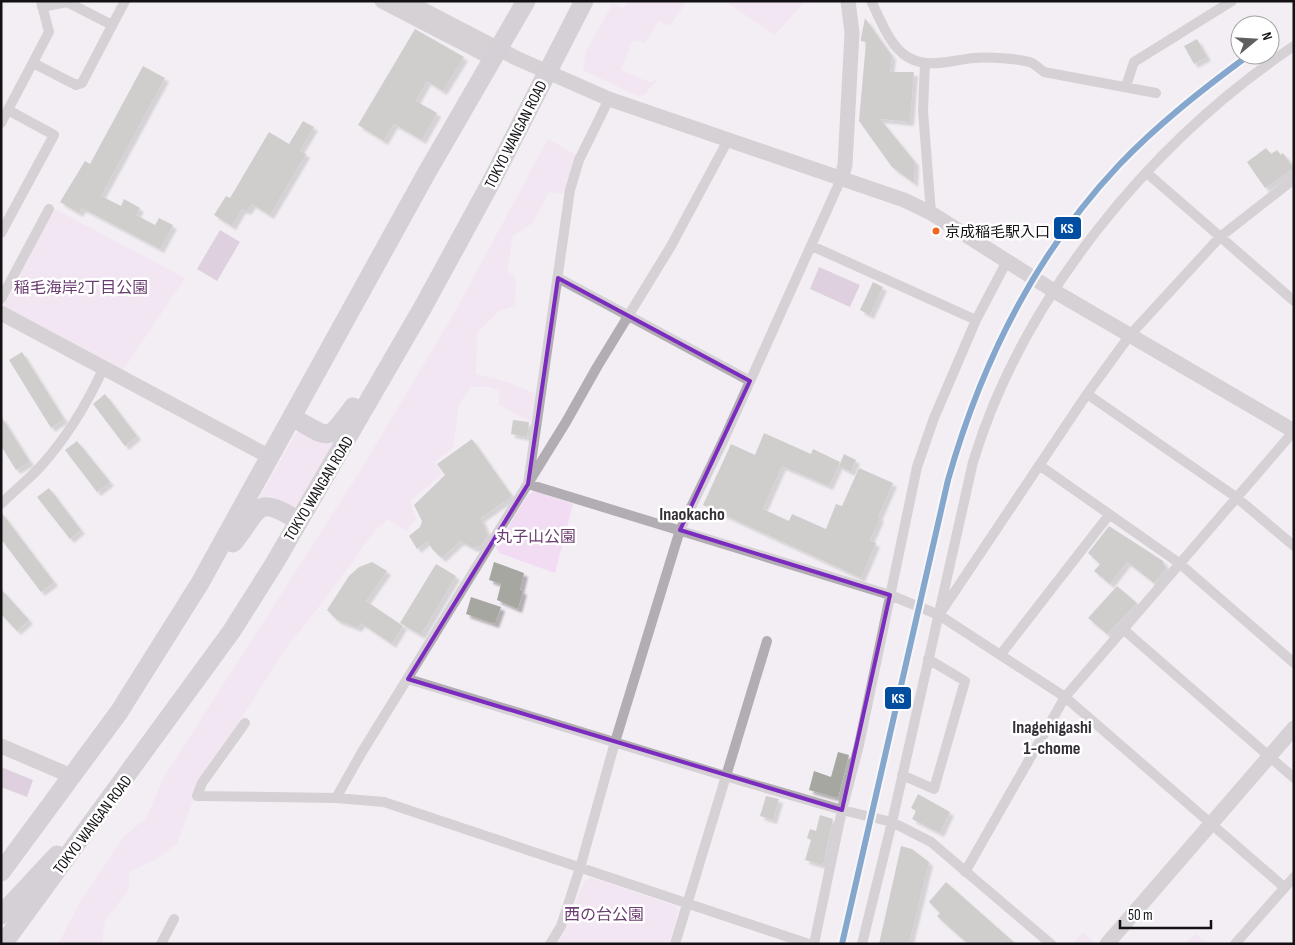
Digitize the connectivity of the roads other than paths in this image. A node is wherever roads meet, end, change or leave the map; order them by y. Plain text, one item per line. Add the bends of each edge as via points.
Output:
1 (125, 1) edge
2 (382, 1) edge
3 (406, 1) edge
4 (424, 1) edge
5 (526, 1) edge
6 (584, 1) edge
7 (848, 1) edge
8 (871, 1) edge
9 (1232, 1) edge
10 (41, 4) edge
11 (112, 25) junction
12 (502, 41) junction
13 (1294, 46) edge
14 (492, 58) junction
15 (33, 63) junction
16 (925, 63) junction
17 (1126, 86) junction
18 (1156, 93) dead end
19 (609, 99) junction
20 (8, 110) junction
21 (1, 123) edge
22 (728, 140) junction
23 (1147, 173) junction
24 (841, 179) junction
25 (1294, 179) edge
26 (49, 209) dead end
27 (932, 213) junction
28 (1, 233) edge
29 (1220, 237) junction
30 (812, 246) junction
31 (1007, 262) junction
32 (558, 278) junction
33 (1054, 291) junction
34 (1293, 297) edge
35 (1, 299) edge
36 (1, 313) edge
37 (630, 316) junction
38 (976, 320) junction
39 (1130, 335) junction
40 (103, 368) junction
41 (388, 369) junction
42 (750, 382) junction
43 (1087, 394) junction
44 (292, 417) junction
45 (1294, 431) edge
46 (270, 457) junction
47 (1039, 465) junction
48 (528, 484) junction
49 (1236, 497) junction
50 (1, 504) edge
51 (1109, 515) junction
52 (299, 521) junction
53 (680, 530) junction
54 (1294, 546) edge
55 (1179, 564) junction
56 (200, 583) junction
57 (894, 596) junction
58 (937, 614) junction
59 (1123, 629) junction
60 (767, 641) dead end
61 (1001, 654) junction
62 (928, 659) junction
63 (1294, 663) edge
64 (408, 679) junction
65 (1065, 697) junction
66 (245, 724) dead end
67 (1294, 728) edge
68 (615, 742) junction
69 (1, 746) edge
70 (1269, 756) junction
71 (902, 775) junction
72 (725, 776) junction
73 (70, 778) junction
74 (1294, 778) edge
75 (336, 798) junction
76 (844, 811) junction
77 (98, 816) junction
78 (890, 821) junction
79 (1210, 823) junction
80 (580, 868) junction
81 (1, 872) edge
82 (965, 872) junction
83 (1294, 877) edge
84 (1284, 888) junction
85 (687, 904) junction
86 (1, 915) edge
87 (174, 919) dead end
88 (3, 944) edge
89 (161, 944) edge
90 (550, 944) edge
91 (675, 944) edge
92 (810, 944) edge
93 (814, 944) edge
94 (862, 944) edge
95 (1051, 944) edge
96 (1107, 944) edge
97 (1235, 944) edge

1 - 11 street
2 - 14 street
3 - 19 street via 516,58
4 - 12 street
5 - 12 highway
6 - 41 highway, TOKYO WANGAN ROAD via 489,186
7 - 24 street via 852,33 845,164
8 - 16 street via 888,34 905,55
9 - 17 street via 1134,62
10 - 11 street via 67,2
10 - 15 street via 49,32
11 - 15 street via 82,83 76,85
12 - 14 highway
13 - 23 street via 1213,106
14 - 44 highway
15 - 20 street
16 - 17 street via 974,58 1007,59 1031,63 1044,72
16 - 27 street via 923,111
17 - 18 street
19 - 22 street
19 - 32 street via 579,160 570,190
20 - 21 street
20 - 28 street via 54,135
22 - 24 street
22 - 37 street
23 - 29 street
23 - 33 street via 1103,221
24 - 27 street
24 - 30 street
25 - 29 street
26 - 35 street
27 - 31 street
29 - 34 street
29 - 39 street
30 - 38 street
30 - 42 street
31 - 33 street
31 - 38 street
32 - 37 street
32 - 48 street
33 - 39 street
33 - 58 street via 1020,347 984,425
36 - 40 street
37 - 42 street
37 - 48 street
38 - 57 street via 917,467
39 - 43 street
39 - 45 street
40 - 46 street
40 - 50 street via 87,403 56,449
41 - 44 highway via 332,434 324,435
41 - 52 highway, TOKYO WANGAN ROAD
42 - 53 street
43 - 47 street
43 - 49 street
44 - 46 highway
45 - 49 street
46 - 56 highway
47 - 51 street
47 - 58 street
48 - 53 street
48 - 64 street
49 - 54 street
49 - 55 street
51 - 55 street
51 - 61 street
52 - 56 highway via 269,505 263,506
52 - 77 highway, TOKYO WANGAN ROAD via 231,632
53 - 57 street
53 - 68 street
55 - 59 street
55 - 63 street
56 - 73 highway via 124,704
57 - 58 street
57 - 76 street
58 - 61 street
58 - 62 street
59 - 65 street
59 - 70 street
60 - 72 street
61 - 65 street
62 - 71 street
62 - 71 street via 965,681 934,789
64 - 68 street
64 - 75 street
65 - 79 street
65 - 82 street
66 - 75 street via 202,782 197,796
67 - 70 street
68 - 72 street
68 - 80 street
69 - 73 street
70 - 74 street
70 - 79 street
71 - 78 street
72 - 76 street
72 - 85 street
73 - 81 highway
75 - 80 street via 384,802
76 - 78 street
76 - 93 street
77 - 86 highway via 44,867
77 - 88 highway, TOKYO WANGAN ROAD
78 - 82 street via 931,842
78 - 94 street
79 - 84 street
79 - 96 street
80 - 85 street
80 - 90 street via 561,926
82 - 95 street
83 - 84 street
84 - 97 street
85 - 91 street
85 - 92 street
87 - 89 street

